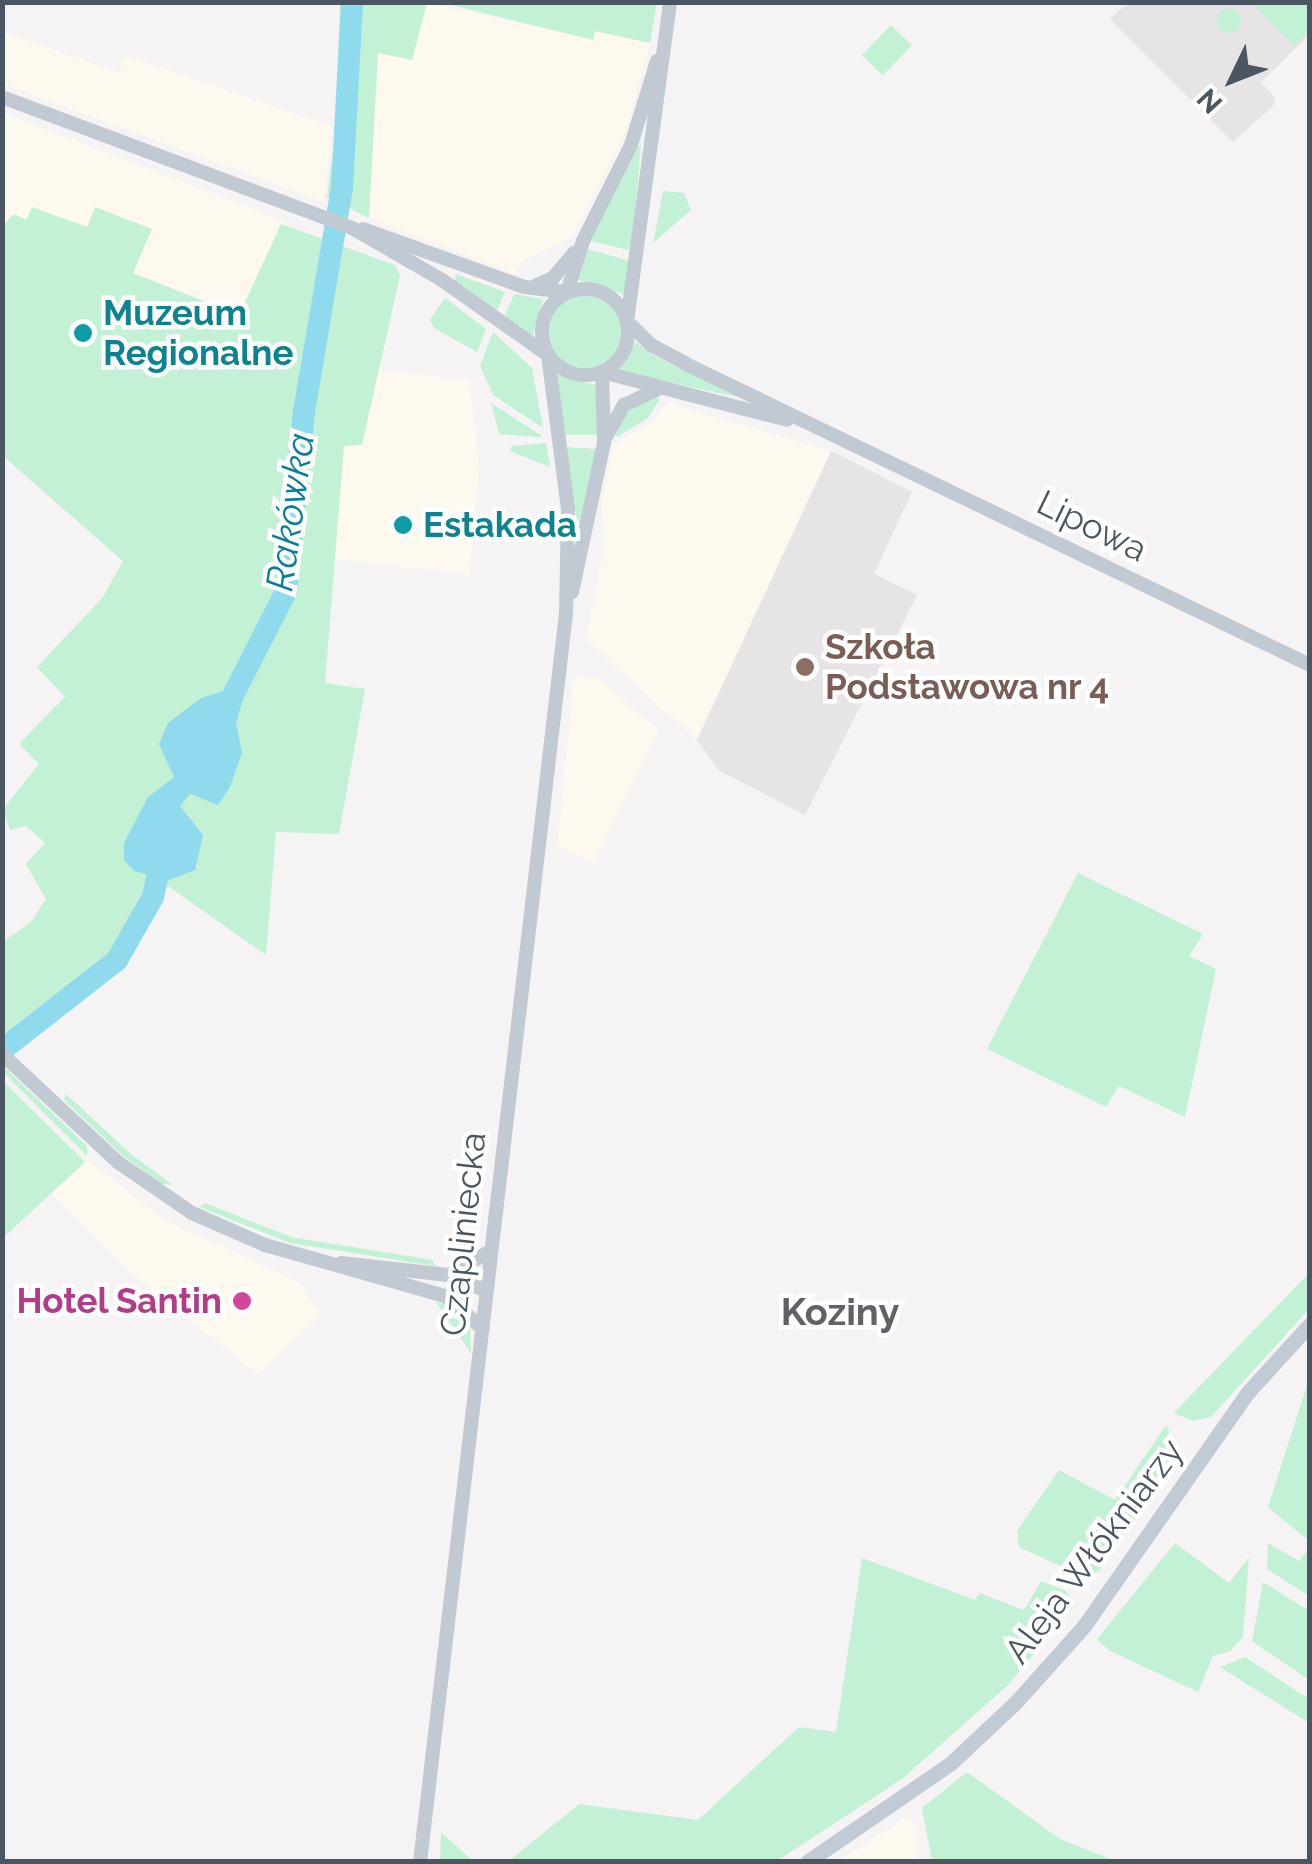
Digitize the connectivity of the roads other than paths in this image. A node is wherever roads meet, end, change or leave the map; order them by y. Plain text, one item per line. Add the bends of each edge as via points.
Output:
1 (670, 2) edge
2 (663, 41) junction
3 (2, 97) edge
4 (352, 228) junction
5 (582, 241) junction
6 (524, 287) junction
7 (566, 292) junction
8 (627, 321) junction
9 (548, 355) junction
10 (602, 372) junction
11 (656, 390) junction
12 (605, 438) junction
13 (849, 442) junction
14 (566, 614) junction
15 (1310, 665) edge
16 (6, 1057) edge
17 (490, 1251) junction
18 (334, 1263) junction
19 (448, 1275) junction
20 (486, 1292) junction
21 (445, 1296) junction
22 (1310, 1324) edge
23 (482, 1329) junction
24 (420, 1862) edge
25 (807, 1862) edge

1 - 2 street
2 - 5 street via 632,145
2 - 8 street
3 - 4 street
4 - 6 street via 386,234
4 - 9 street via 442,280
5 - 6 street via 553,278
5 - 7 street
6 - 7 street
7 - 8 street via 604,292
7 - 9 street via 543,319
8 - 10 street via 626,345
8 - 13 street, Lipowa via 656,348
9 - 10 street via 566,371
9 - 14 street, Czapliniecka via 568,510
10 - 11 street, Lipowa
10 - 12 street, Czapliniecka
11 - 12 street via 624,405
11 - 13 street, Lipowa via 777,417
12 - 14 street, Czapliniecka
13 - 15 street, Lipowa
14 - 17 street, Czapliniecka
16 - 18 street via 166,1198 250,1240
17 - 19 street
17 - 20 street, Czapliniecka
18 - 19 street
18 - 21 street
19 - 20 street
20 - 21 street
20 - 23 street, Czapliniecka
21 - 23 street
22 - 25 main road, Aleja Włókniarzy via 1248,1392 1084,1626 1028,1689 951,1763
23 - 24 street, Czapliniecka

